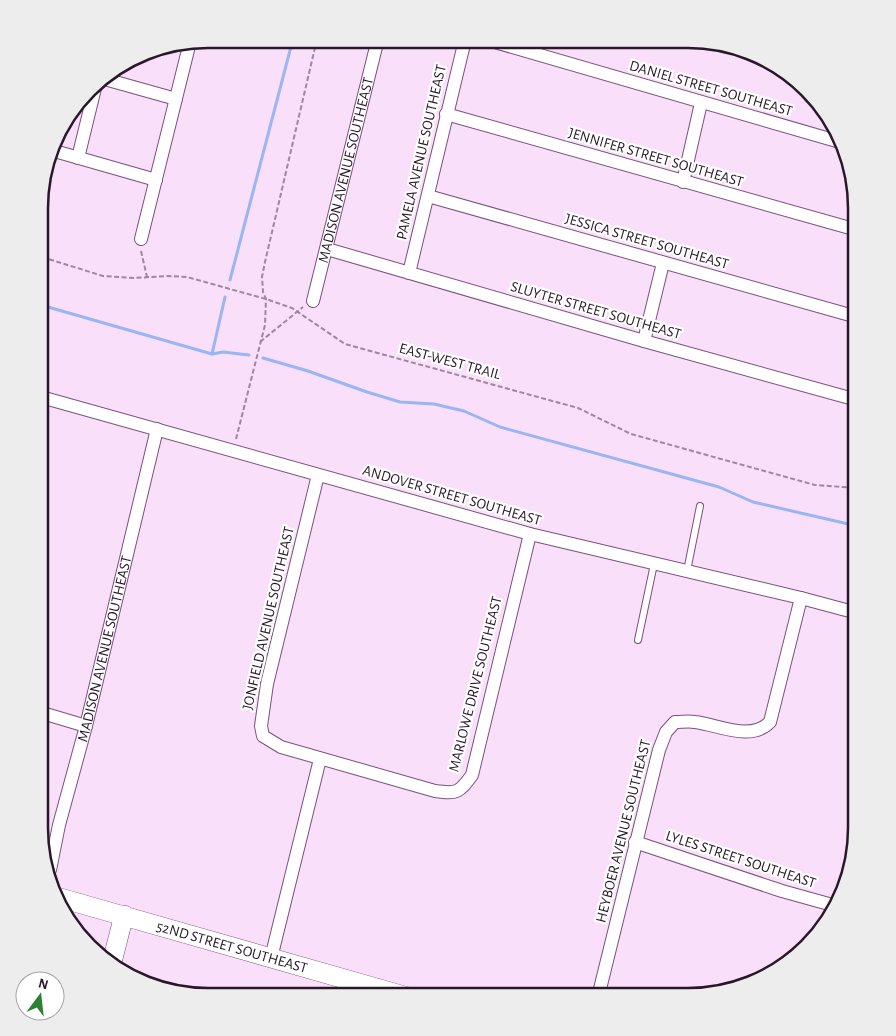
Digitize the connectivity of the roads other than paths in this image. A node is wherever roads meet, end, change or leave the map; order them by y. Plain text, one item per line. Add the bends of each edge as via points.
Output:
1 (376, 48) edge
2 (463, 48) edge
3 (515, 48) edge
4 (188, 49) edge
5 (111, 81) edge
6 (93, 95) edge
7 (176, 99) junction
8 (701, 103) junction
9 (446, 114) junction
10 (833, 140) edge
11 (58, 152) edge
12 (78, 158) junction
13 (156, 180) junction
14 (683, 182) junction
15 (428, 196) junction
16 (848, 228) edge
17 (141, 239) road end
18 (326, 249) junction
19 (663, 263) junction
20 (409, 273) junction
21 (313, 301) road end
22 (848, 314) edge
23 (644, 341) junction
24 (848, 398) edge
25 (48, 399) edge
26 (157, 429) junction
27 (318, 475) junction
28 (700, 506) dead end
29 (530, 534) junction
30 (654, 564) junction
31 (687, 571) junction
32 (801, 598) junction
33 (848, 611) edge
34 (638, 640) dead end
35 (48, 715) edge
36 (86, 726) junction
37 (320, 759) junction
38 (635, 842) junction
39 (52, 863) edge
40 (65, 899) edge
41 (829, 904) edge
42 (124, 916) junction
43 (113, 957) edge
44 (271, 958) junction
45 (376, 988) edge
46 (600, 988) edge

1 - 18 street, MADISON AVENUE SOUTHEAST
2 - 9 street, PAMELA AVENUE SOUTHEAST
3 - 8 street, DANIEL STREET SOUTHEAST
4 - 7 street
5 - 7 street
6 - 12 street
7 - 13 street
8 - 10 street, DANIEL STREET SOUTHEAST
8 - 14 street
9 - 14 street, JENNIFER STREET SOUTHEAST
9 - 15 street, PAMELA AVENUE SOUTHEAST
11 - 12 street
12 - 13 street
13 - 17 street
14 - 16 street, JENNIFER STREET SOUTHEAST
15 - 19 street, JESSICA STREET SOUTHEAST
15 - 20 street, PAMELA AVENUE SOUTHEAST
18 - 20 street, SLUYTER STREET SOUTHEAST
18 - 21 street, MADISON AVENUE SOUTHEAST
19 - 22 street, JESSICA STREET SOUTHEAST
19 - 23 street
20 - 23 street, SLUYTER STREET SOUTHEAST
23 - 24 street, SLUYTER STREET SOUTHEAST
25 - 26 street, ANDOVER STREET SOUTHEAST
26 - 27 street, ANDOVER STREET SOUTHEAST
26 - 36 street, MADISON AVENUE SOUTHEAST
27 - 29 street, ANDOVER STREET SOUTHEAST
27 - 37 street, JONFIELD AVENUE SOUTHEAST via 283,612 261,726 263,736 270,742
28 - 31 lane
29 - 30 street, ANDOVER STREET SOUTHEAST
29 - 37 street, MARLOWE DRIVE SOUTHEAST via 472,775 461,790 452,793 435,791
30 - 31 street, ANDOVER STREET SOUTHEAST
30 - 34 lane
31 - 32 street, ANDOVER STREET SOUTHEAST
32 - 33 street, ANDOVER STREET SOUTHEAST
32 - 38 street, HEYBOER AVENUE SOUTHEAST via 770,722 763,729 741,732 693,721 676,722 666,732 659,750
35 - 36 street
36 - 39 street, MADISON AVENUE SOUTHEAST
37 - 44 street
38 - 41 street, LYLES STREET SOUTHEAST
38 - 46 street, HEYBOER AVENUE SOUTHEAST
40 - 42 main road, 52ND STREET SOUTHEAST
42 - 43 main road
42 - 44 main road, 52ND STREET SOUTHEAST
44 - 45 main road, 52ND STREET SOUTHEAST

